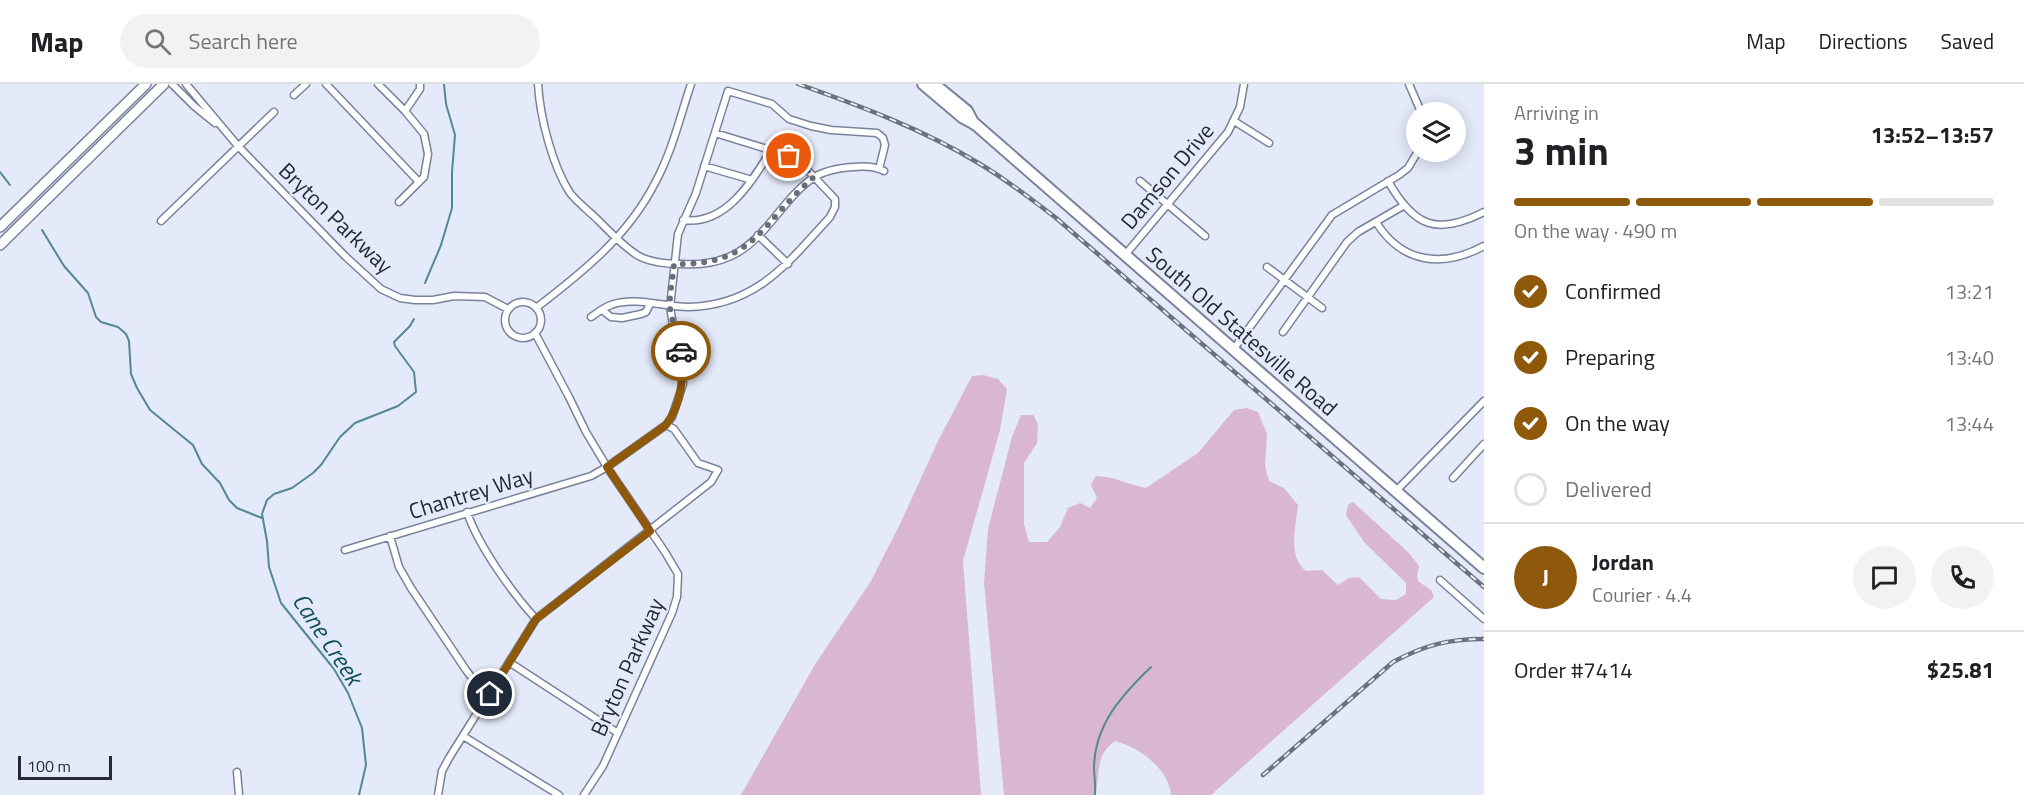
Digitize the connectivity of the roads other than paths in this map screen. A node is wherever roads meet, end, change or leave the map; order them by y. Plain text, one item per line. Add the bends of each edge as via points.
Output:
1 (146, 84) edge
2 (164, 84) edge
3 (172, 84) edge
4 (186, 84) edge
5 (306, 84) edge
6 (326, 84) edge
7 (378, 84) edge
8 (420, 84) edge
9 (538, 84) edge
10 (691, 84) edge
11 (923, 84) edge
12 (934, 84) edge
13 (1244, 84) edge
14 (1409, 84) edge
15 (294, 94) dead end
16 (1417, 102) edge
17 (405, 111) junction
18 (274, 112) dead end
19 (1234, 121) junction
20 (975, 124) junction
21 (222, 129) junction
22 (716, 133) junction
23 (1269, 143) dead end
24 (238, 146) junction
25 (772, 149) junction
26 (1412, 162) edge
27 (704, 166) junction
28 (814, 177) junction
29 (753, 180) junction
30 (1140, 181) dead end
31 (419, 182) junction
32 (1388, 182) junction
33 (399, 202) dead end
34 (1168, 205) junction
35 (1403, 206) junction
36 (1484, 213) edge
37 (683, 220) junction
38 (161, 221) dead end
39 (1376, 222) junction
40 (0, 227) edge
41 (758, 235) junction
42 (1205, 236) dead end
43 (618, 239) junction
44 (0, 245) edge
45 (1484, 246) edge
46 (1125, 255) junction
47 (674, 264) junction
48 (788, 264) junction
49 (1267, 267) dead end
50 (1286, 280) junction
51 (1308, 297) junction
52 (650, 304) junction
53 (670, 306) junction
54 (536, 308) junction
55 (1322, 308) dead end
56 (508, 309) junction
57 (602, 310) junction
58 (591, 317) dead end
59 (1283, 332) dead end
60 (535, 333) junction
61 (1233, 350) junction
62 (1484, 401) edge
63 (666, 425) junction
64 (1484, 444) edge
65 (607, 467) junction
66 (1453, 478) dead end
67 (1396, 491) junction
68 (468, 512) junction
69 (650, 531) junction
70 (390, 536) junction
71 (345, 550) dead end
72 (1484, 567) edge
73 (1440, 580) dead end
74 (536, 619) junction
75 (1484, 619) edge
76 (509, 662) junction
77 (490, 694) junction
78 (618, 733) junction
79 (463, 736) junction
80 (237, 772) dead end
81 (239, 795) edge
82 (438, 795) edge
83 (559, 795) edge
84 (584, 795) edge

1 - 40 street
2 - 44 street
3 - 21 street, Bryton Parkway
4 - 21 street, Bryton Parkway
5 - 15 street
6 - 31 street
7 - 17 street
8 - 17 street
9 - 43 street via 539,103 557,169 571,194
10 - 43 street via 656,182
11 - 20 main road, South Old Statesville Road
12 - 20 main road, South Old Statesville Road via 967,111
13 - 19 street, Damson Drive
14 - 16 street
17 - 31 street via 424,134 428,154 424,177
18 - 24 street
19 - 23 street
19 - 34 street, Damson Drive via 1220,144
20 - 46 main road, South Old Statesville Road
21 - 24 street, Bryton Parkway
22 - 25 street
22 - 27 street
22 - 28 street via 728,91 772,104 789,119 811,126 877,133 882,138 885,145 881,170 860,166 838,168
24 - 38 street
24 - 56 street, Bryton Parkway via 381,289 415,300 485,297
25 - 28 street via 799,161
25 - 29 street
26 - 32 street
27 - 29 street
27 - 37 street
28 - 41 street
28 - 48 street via 836,199 835,207
29 - 37 street via 712,218
30 - 34 street
31 - 33 street
32 - 35 street
32 - 50 street via 1332,215
34 - 42 street
34 - 46 street, Damson Drive
35 - 36 street via 1417,218 1439,225 1463,222
35 - 39 street
37 - 47 street
39 - 45 street via 1400,248 1426,259 1454,259
39 - 51 street via 1347,242
41 - 47 street via 717,261
41 - 48 street
43 - 47 street via 639,256
43 - 54 street
46 - 61 main road, South Old Statesville Road
47 - 53 street
48 - 53 street via 746,294 718,303
49 - 50 street
50 - 51 street
50 - 61 street
51 - 55 street
51 - 59 street
52 - 53 street
52 - 57 street via 629,302
52 - 57 street via 642,315 622,318 611,317
53 - 63 street via 680,342 683,384
54 - 56 street, Bryton Parkway via 529,302 518,302
54 - 60 street via 541,319
56 - 60 street via 506,326 513,334 524,338
57 - 58 street
60 - 65 street, Bryton Parkway
61 - 67 main road, South Old Statesville Road
62 - 67 street
63 - 65 street, Chantrey Way
63 - 69 street via 674,429 698,463 718,470 711,482
64 - 66 street
65 - 68 street, Chantrey Way via 591,476
65 - 69 street, Bryton Parkway
67 - 72 main road, South Old Statesville Road
68 - 70 street, Chantrey Way
68 - 74 street via 480,541
69 - 74 street
69 - 78 street, Bryton Parkway via 678,574 678,597
70 - 71 street, Chantrey Way
70 - 77 street via 399,567 411,588 466,670
73 - 75 street
74 - 76 street
76 - 77 street
76 - 78 street
77 - 79 street
78 - 84 street, Bryton Parkway
79 - 82 street via 442,771
79 - 83 street
80 - 81 street

